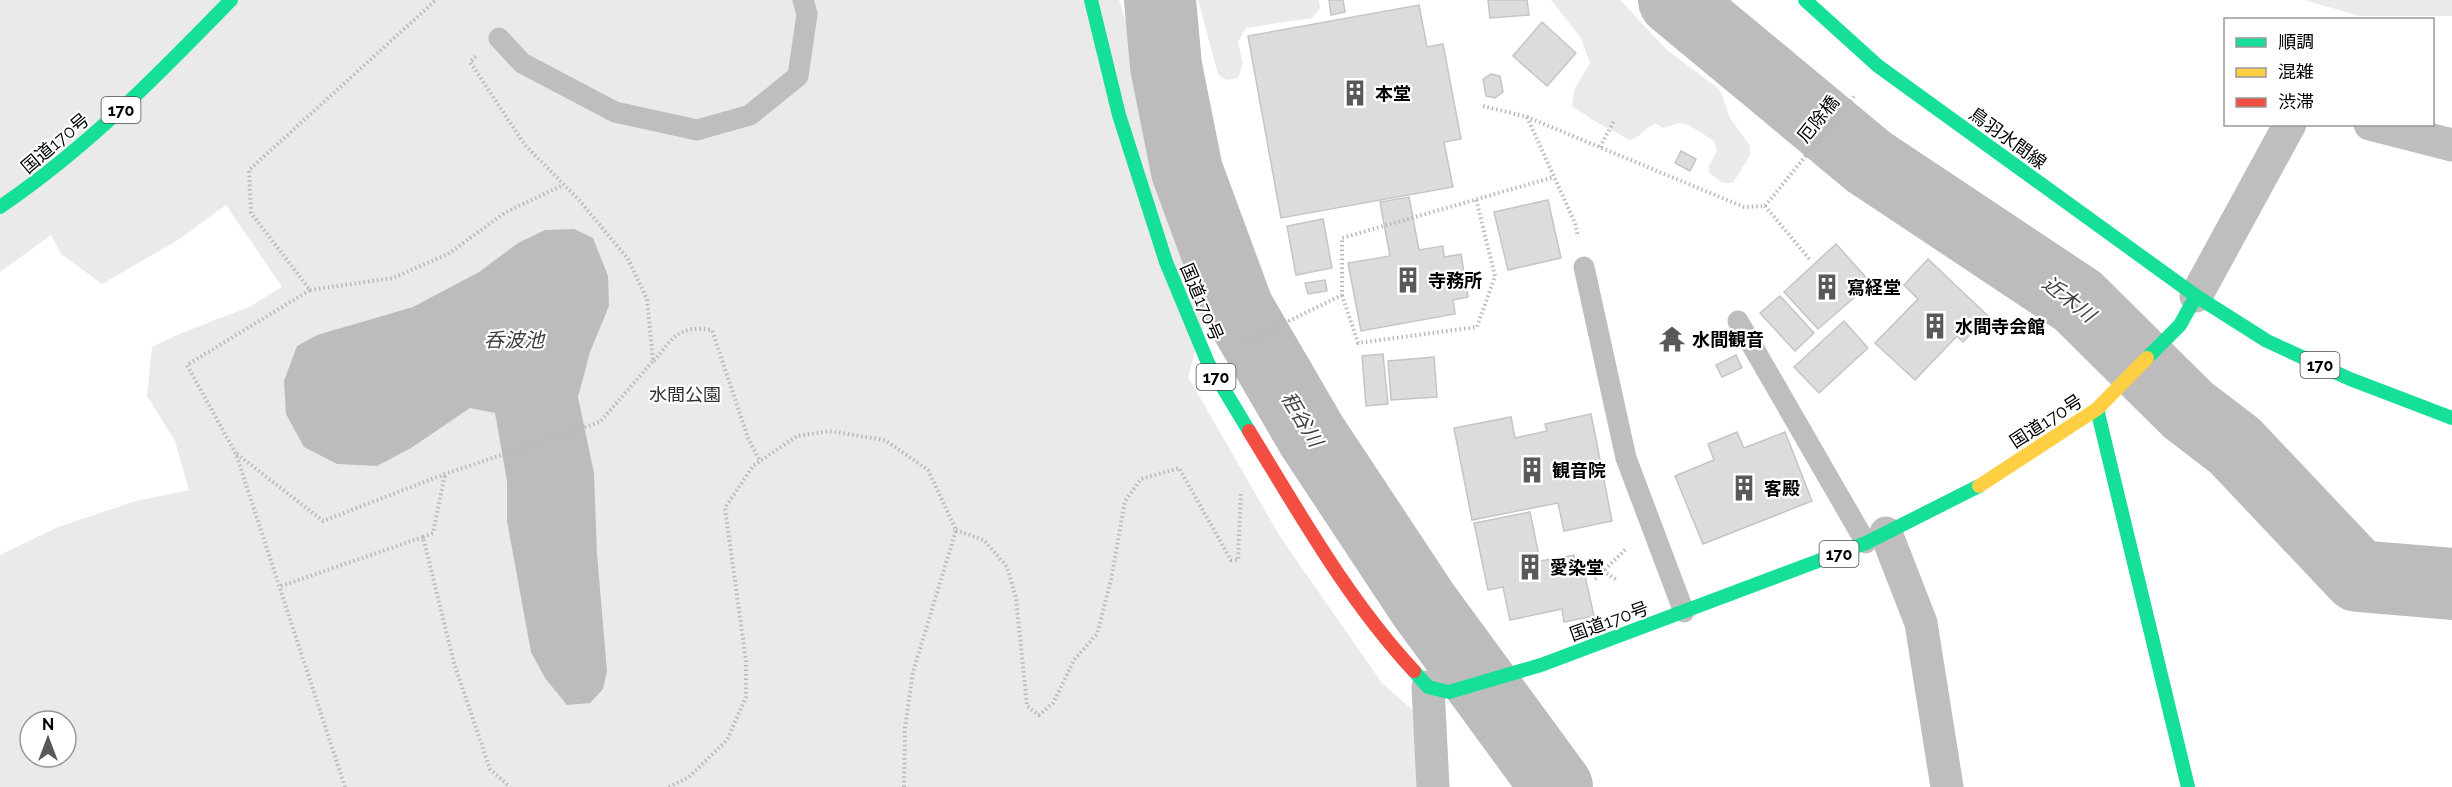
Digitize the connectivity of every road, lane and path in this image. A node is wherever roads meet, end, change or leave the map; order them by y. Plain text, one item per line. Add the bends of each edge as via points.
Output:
1 (231, 0) edge
2 (435, 0) edge
3 (803, 0) edge
4 (1091, 0) edge
5 (1805, 0) edge
6 (499, 38) dead end
7 (470, 62) dead end
8 (1857, 92) dead end
9 (1483, 106) dead end
10 (1527, 117) junction
11 (1614, 122) dead end
12 (2289, 126) edge
13 (2378, 126) edge
14 (2452, 145) edge
15 (1600, 147) junction
16 (1554, 177) junction
17 (563, 184) junction
18 (1476, 199) junction
19 (1765, 206) junction
20 (0, 207) edge
21 (1811, 261) dead end
22 (1584, 267) joint
23 (310, 290) junction
24 (1342, 295) junction
25 (2196, 296) junction
26 (1738, 321) dead end
27 (1233, 348) dead end
28 (653, 361) junction
29 (2097, 409) junction
30 (2452, 418) edge
31 (1257, 445) junction
32 (236, 454) junction
33 (760, 462) junction
34 (445, 474) junction
35 (1650, 519) junction
36 (956, 530) junction
37 (423, 537) junction
38 (1876, 538) junction
39 (1603, 571) junction
40 (1595, 579) dead end
41 (1617, 580) dead end
42 (280, 586) junction
43 (1684, 612) junction
44 (1438, 689) junction
45 (345, 787) edge
46 (510, 787) edge
47 (669, 787) edge
48 (904, 787) edge
49 (1433, 787) edge
50 (1947, 787) edge
51 (2188, 787) edge

1 - 20 main road, 国道170号 / 170 via 106,125 38,183
2 - 23 path via 249,170 251,213
3 - 6 lane via 807,14 798,76 750,116 698,130 615,112 522,63
4 - 31 main road, 国道170号 / 170 via 1119,116 1166,262 1208,363
5 - 25 main road, 鳥羽水間線 via 1878,66
7 - 17 path via 525,145
8 - 19 path, 厄除橋
9 - 10 path
10 - 15 path
10 - 16 path
11 - 15 path
12 - 25 street
13 - 14 street
15 - 19 path via 1744,207
16 - 18 path
16 - 22 path via 1575,223
17 - 23 path via 506,212 448,254 393,278
17 - 28 path via 628,259 647,299
18 - 24 path via 1342,238
18 - 24 path via 1495,276 1477,327 1358,343
19 - 21 path
22 - 35 lane via 1626,458
23 - 32 path via 188,365
24 - 27 path
25 - 29 main road, 国道170号 / 170 via 2180,325
25 - 30 main road, 170 via 2267,341 2350,379
26 - 38 lane
28 - 33 path via 676,335 693,327 712,330 748,438
28 - 34 path via 600,422
29 - 38 main road, 国道170号 / 170 via 1966,494
29 - 51 main road
31 - 36 path via 1243,457 1238,560 1231,560 1179,468 1141,479 1125,501 1097,634 1074,660 1053,704 1040,715 1027,706 1016,598 1007,567 984,540
31 - 44 main road, 国道170号 / 170 via 1329,562 1392,648
32 - 34 path via 323,521
32 - 42 path
33 - 36 path via 797,436 829,431 885,440 928,470
33 - 47 path via 753,466 725,508 746,661 746,697 727,740 689,777
34 - 37 path via 433,533
35 - 39 path via 1620,557
35 - 43 lane
36 - 48 path via 913,672 905,728
37 - 42 path
37 - 46 path via 454,663 490,769
38 - 43 main road, 国道170号 / 170
38 - 50 street via 1921,623
39 - 40 path
39 - 41 path
42 - 45 path
43 - 44 main road, 国道170号 / 170 via 1541,665
44 - 49 street

